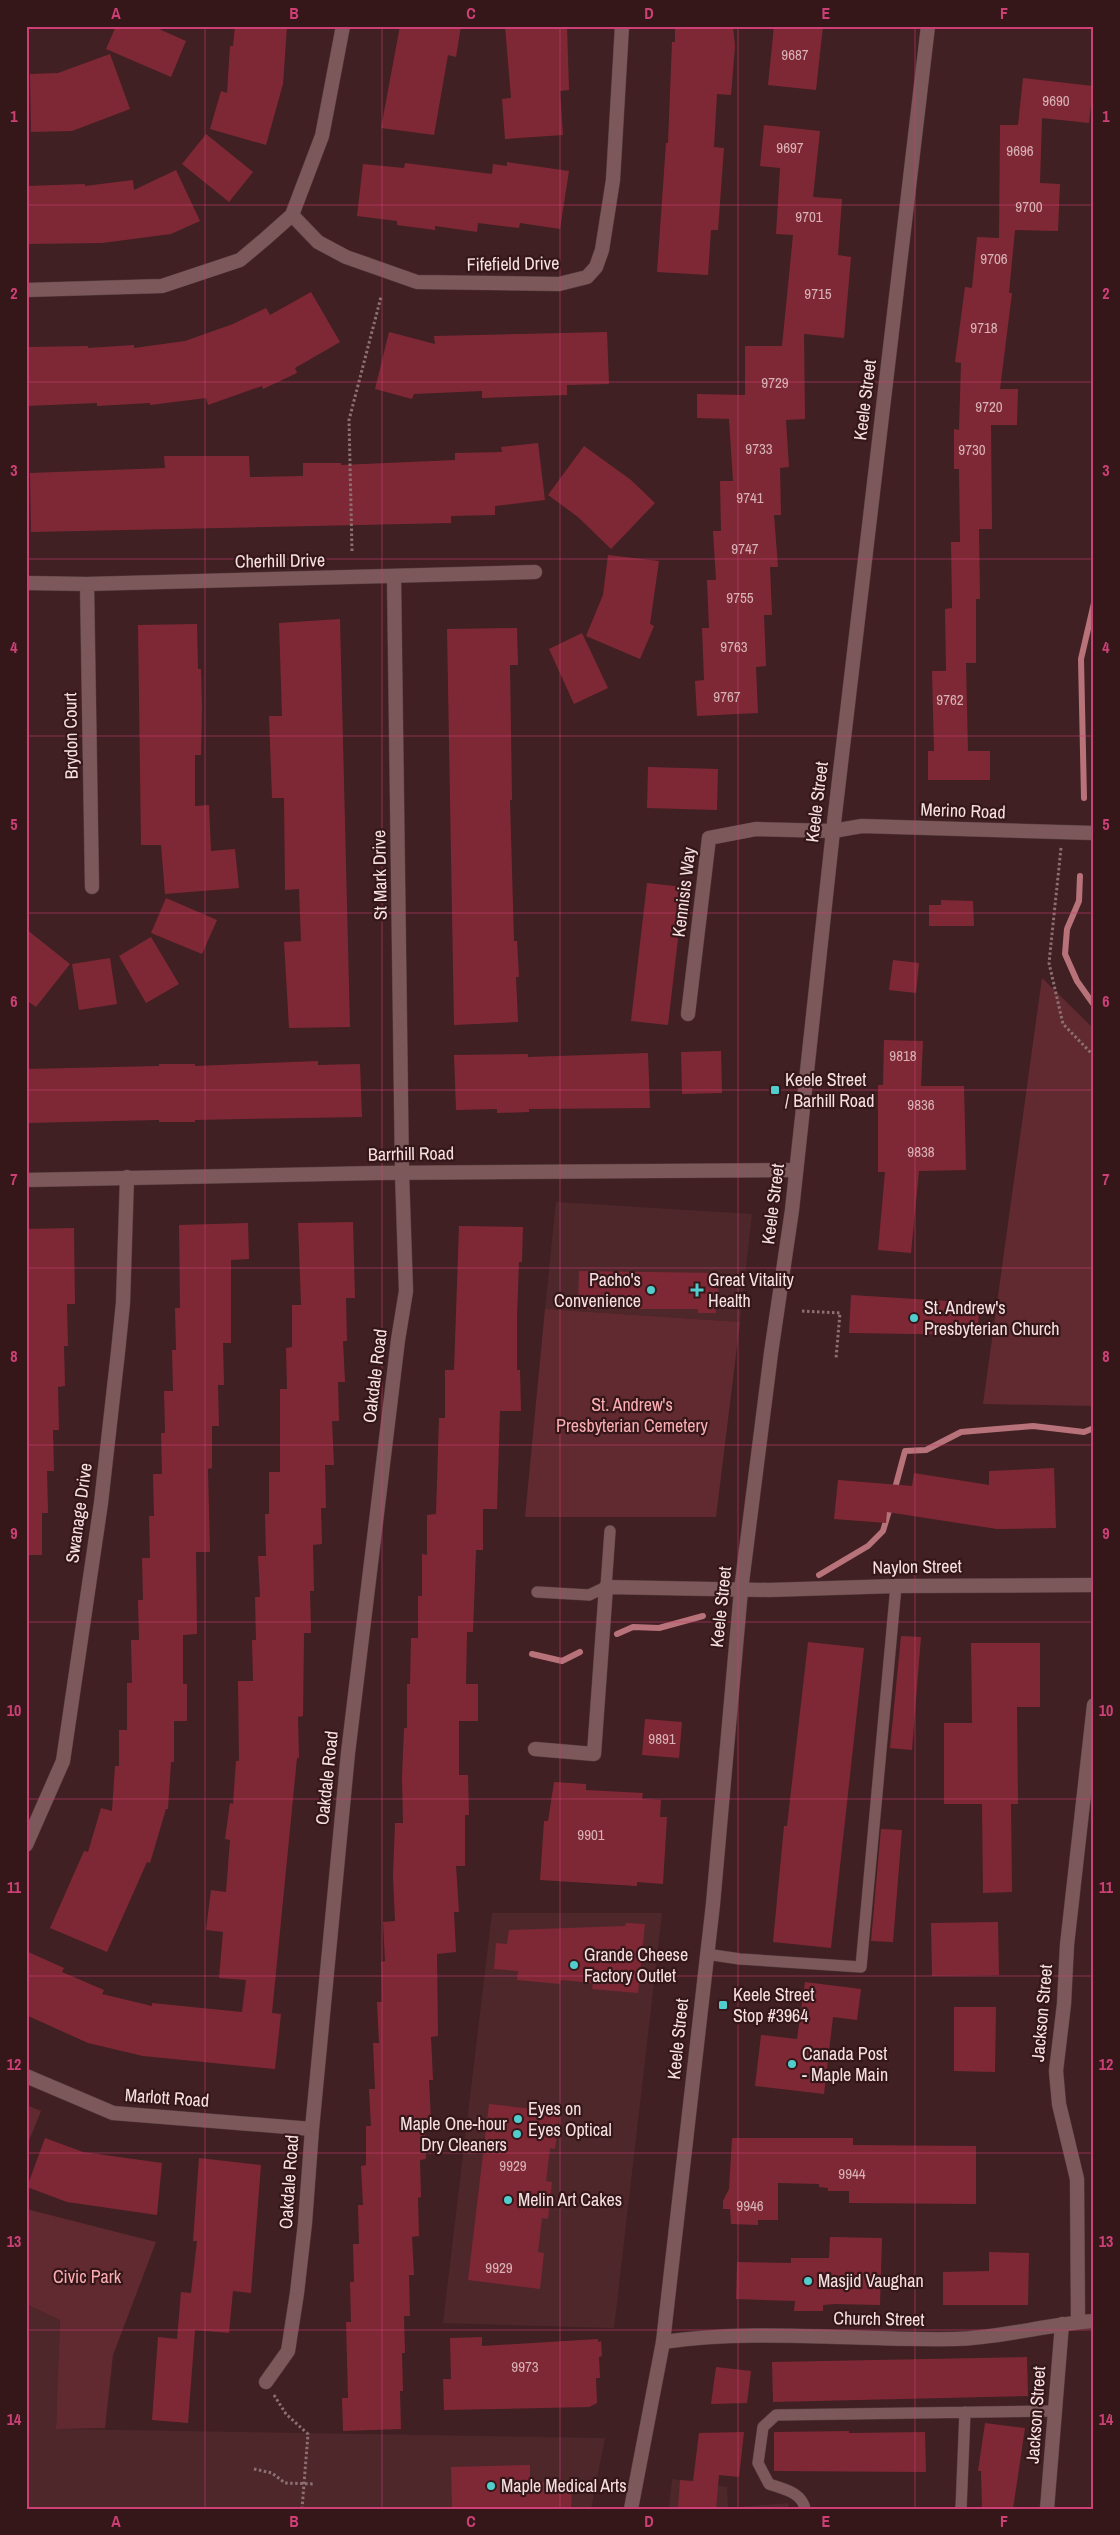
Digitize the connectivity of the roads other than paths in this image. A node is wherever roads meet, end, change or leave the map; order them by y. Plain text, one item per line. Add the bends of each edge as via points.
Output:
1 (343, 26) edge
2 (622, 26) edge
3 (928, 26) edge
4 (292, 215) junction
5 (26, 290) edge
6 (535, 572) dead end
7 (394, 576) junction
8 (26, 583) edge
9 (87, 584) junction
10 (833, 831) junction
11 (1094, 832) edge
12 (92, 887) dead end
13 (688, 1014) dead end
14 (796, 1170) junction
15 (402, 1173) junction
16 (127, 1177) junction
17 (26, 1180) edge
18 (610, 1531) dead end
19 (1094, 1585) edge
20 (896, 1586) junction
21 (606, 1587) junction
22 (741, 1590) junction
23 (538, 1592) dead end
24 (1094, 1705) edge
25 (535, 1749) dead end
26 (26, 1845) edge
27 (706, 1954) junction
28 (26, 2076) edge
29 (312, 2129) junction
30 (1078, 2322) junction
31 (1094, 2322) edge
32 (1062, 2324) junction
33 (663, 2342) junction
34 (266, 2382) road end
35 (1056, 2411) junction
36 (964, 2412) junction
37 (633, 2508) edge
38 (805, 2509) edge
39 (961, 2509) edge
40 (1047, 2509) edge

1 - 4 street via 322,136
2 - 4 street, Fifefield Drive via 614,180 602,250 596,267 587,277 559,284 417,282 346,257 318,242
3 - 10 street, Keele Street
4 - 5 street via 240,260 162,286
6 - 7 street, Cherhill Drive
7 - 9 street, Cherhill Drive
7 - 15 street, St Mark Drive
8 - 9 street, Cherhill Drive
9 - 12 street, Brydon Court
10 - 11 street, Merino Road via 862,826
10 - 13 street, Kennisis Way via 756,829 709,838
10 - 14 street, Keele Street
14 - 15 street, Barrhill Road
14 - 22 street, Keele Street
15 - 16 street, Barrhill Road
15 - 29 street, Oakdale Road via 406,1292 348,1753
16 - 17 street, Barrhill Road
16 - 26 street, Swanage Drive via 122,1313 100,1503 62,1761
18 - 21 lane
19 - 20 street, Naylon Street
20 - 22 street, Naylon Street
20 - 27 lane via 861,1967
21 - 22 street, Naylon Street
21 - 23 lane via 589,1595
21 - 25 street via 594,1754
22 - 27 street, Keele Street
24 - 30 street, Jackson Street via 1056,2071 1059,2104 1077,2179
27 - 33 street, Keele Street
28 - 29 street, Marlott Road via 113,2113
29 - 34 street, Oakdale Road via 305,2223 288,2351
30 - 31 street, Church Street
30 - 32 street, Church Street
32 - 33 street, Church Street via 1011,2334 955,2339 738,2336
32 - 35 street, Jackson Street
33 - 37 street, Keele Street
35 - 36 lane
35 - 40 street, Jackson Street
36 - 38 lane via 776,2415 763,2427 758,2462 769,2484 794,2492
36 - 39 lane

